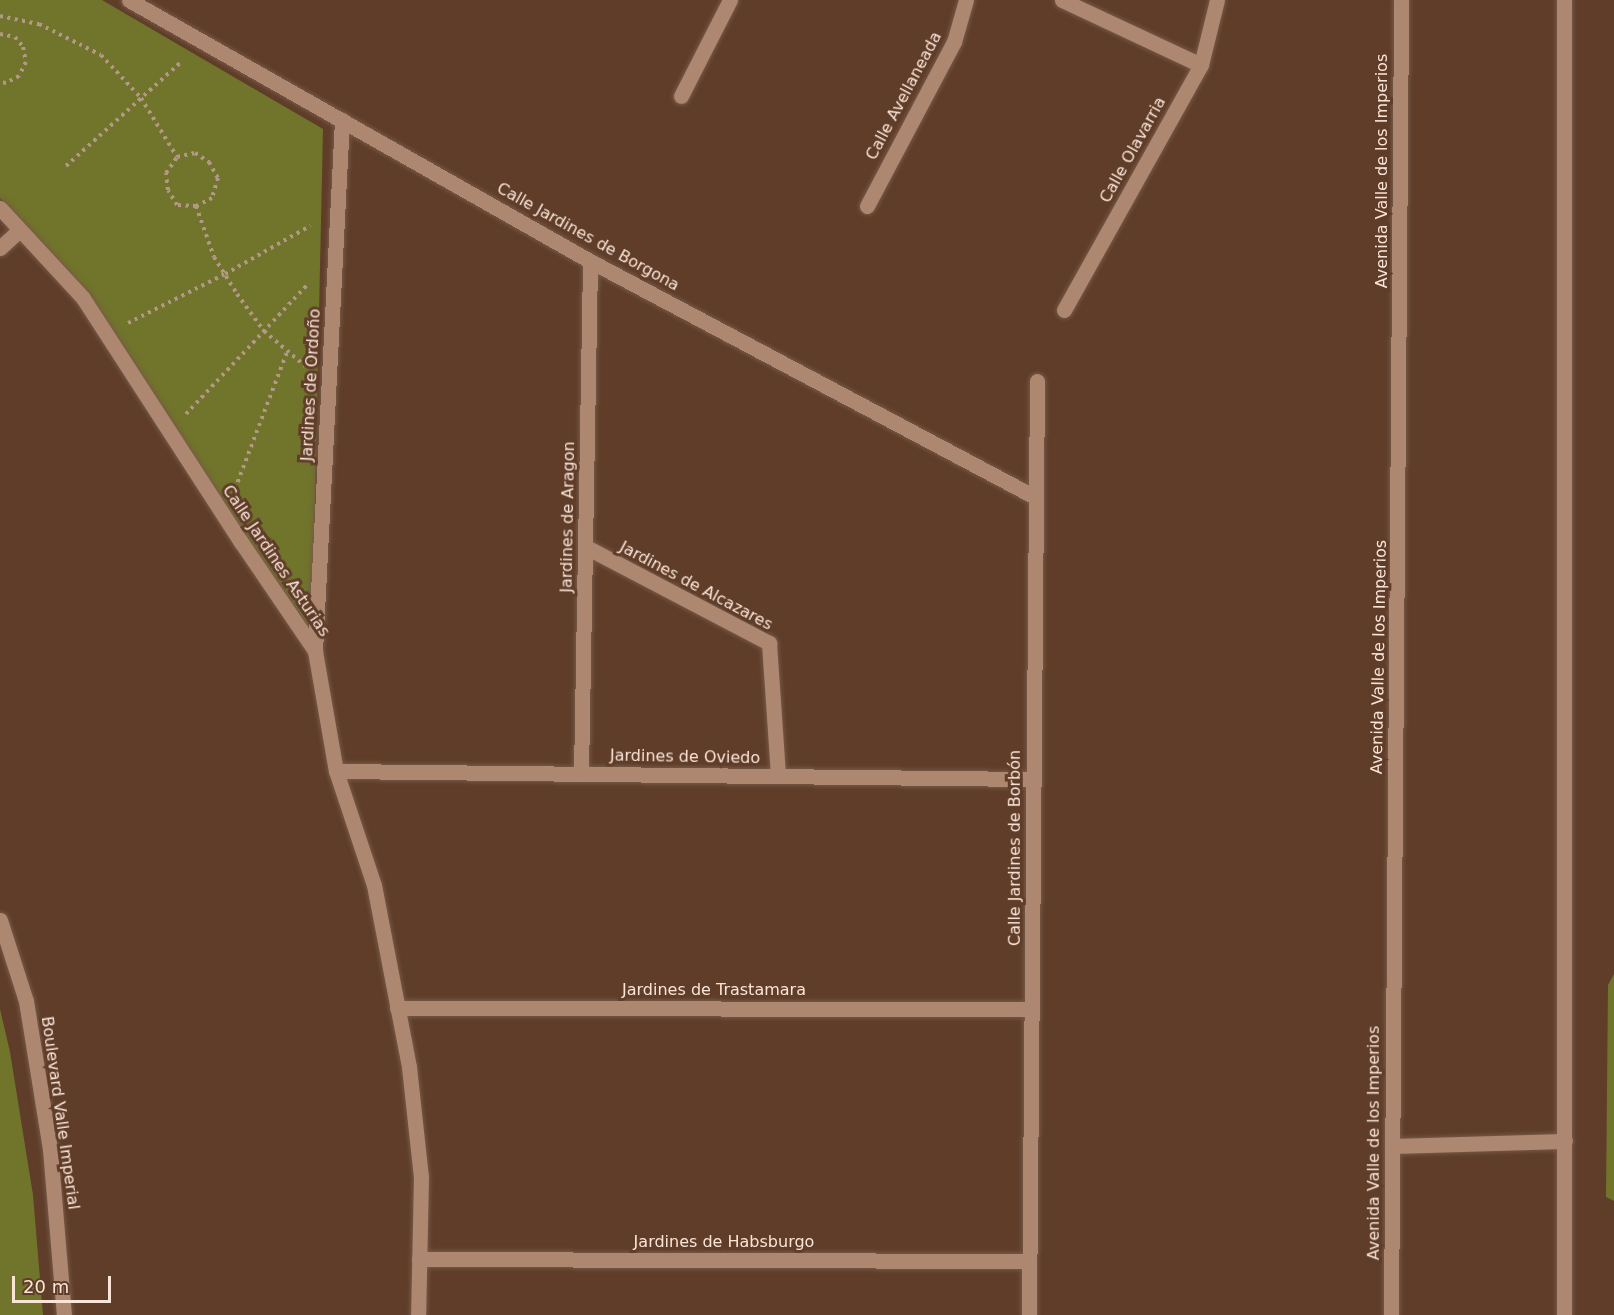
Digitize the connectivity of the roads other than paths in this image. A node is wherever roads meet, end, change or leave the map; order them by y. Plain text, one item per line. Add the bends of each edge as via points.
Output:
1 (129, 0) edge
2 (730, 0) edge
3 (966, 0) edge
4 (1062, 0) edge
5 (1217, 0) edge
6 (1401, 0) edge
7 (1564, 0) edge
8 (1201, 65) junction
9 (681, 96) dead end
10 (342, 120) junction
11 (867, 206) dead end
12 (0, 208) edge
13 (19, 230) junction
14 (0, 248) edge
15 (590, 261) junction
16 (1064, 310) dead end
17 (1037, 381) dead end
18 (1035, 497) junction
19 (586, 547) junction
20 (315, 651) junction
21 (336, 771) junction
22 (581, 774) junction
23 (777, 776) junction
24 (1034, 779) junction
25 (0, 920) edge
26 (397, 1008) junction
27 (1032, 1009) junction
28 (1565, 1141) junction
29 (1392, 1146) junction
30 (419, 1259) junction
31 (1029, 1261) junction
32 (64, 1315) edge
33 (418, 1315) edge
34 (1029, 1315) edge
35 (1391, 1315) edge
36 (1564, 1315) edge

1 - 10 street, Calle Jardines de Borgona
2 - 9 street
3 - 11 street, Calle Avellaneada via 954,42
4 - 8 street
5 - 8 street, Calle Olavarria
6 - 29 street, Avenida Valle de los Imperios
7 - 28 street
8 - 16 street, Calle Olavarria
10 - 15 street, Calle Jardines de Borgona
10 - 20 street, Jardines de Ordoño
12 - 13 street, Calle Jardines Asturias
13 - 14 street
13 - 20 street, Calle Jardines Asturias via 83,298
15 - 18 street, Calle Jardines de Borgona
15 - 19 street, Jardines de Aragon
17 - 18 street, Calle Jardines de Borbón
18 - 24 street, Calle Jardines de Borbón
19 - 22 street, Jardines de Aragon
19 - 23 street, Jardines de Alcazares via 769,643
20 - 21 street, Calle Jardines Asturias
21 - 22 street, Jardines de Oviedo
21 - 26 street, Calle Jardines Asturias via 374,885
22 - 23 street, Jardines de Oviedo
23 - 24 street, Jardines de Oviedo
24 - 27 street, Calle Jardines de Borbón
25 - 32 street, Boulevard Valle Imperial via 26,1001 48,1137
26 - 27 street, Jardines de Trastamara
26 - 30 street, Calle Jardines Asturias via 409,1067 421,1177
27 - 31 street, Calle Jardines de Borbón
28 - 29 street
28 - 36 street
29 - 35 street, Avenida Valle de los Imperios
30 - 31 street, Jardines de Habsburgo
30 - 33 street, Calle Jardines Asturias
31 - 34 street, Calle Jardines de Borbón

